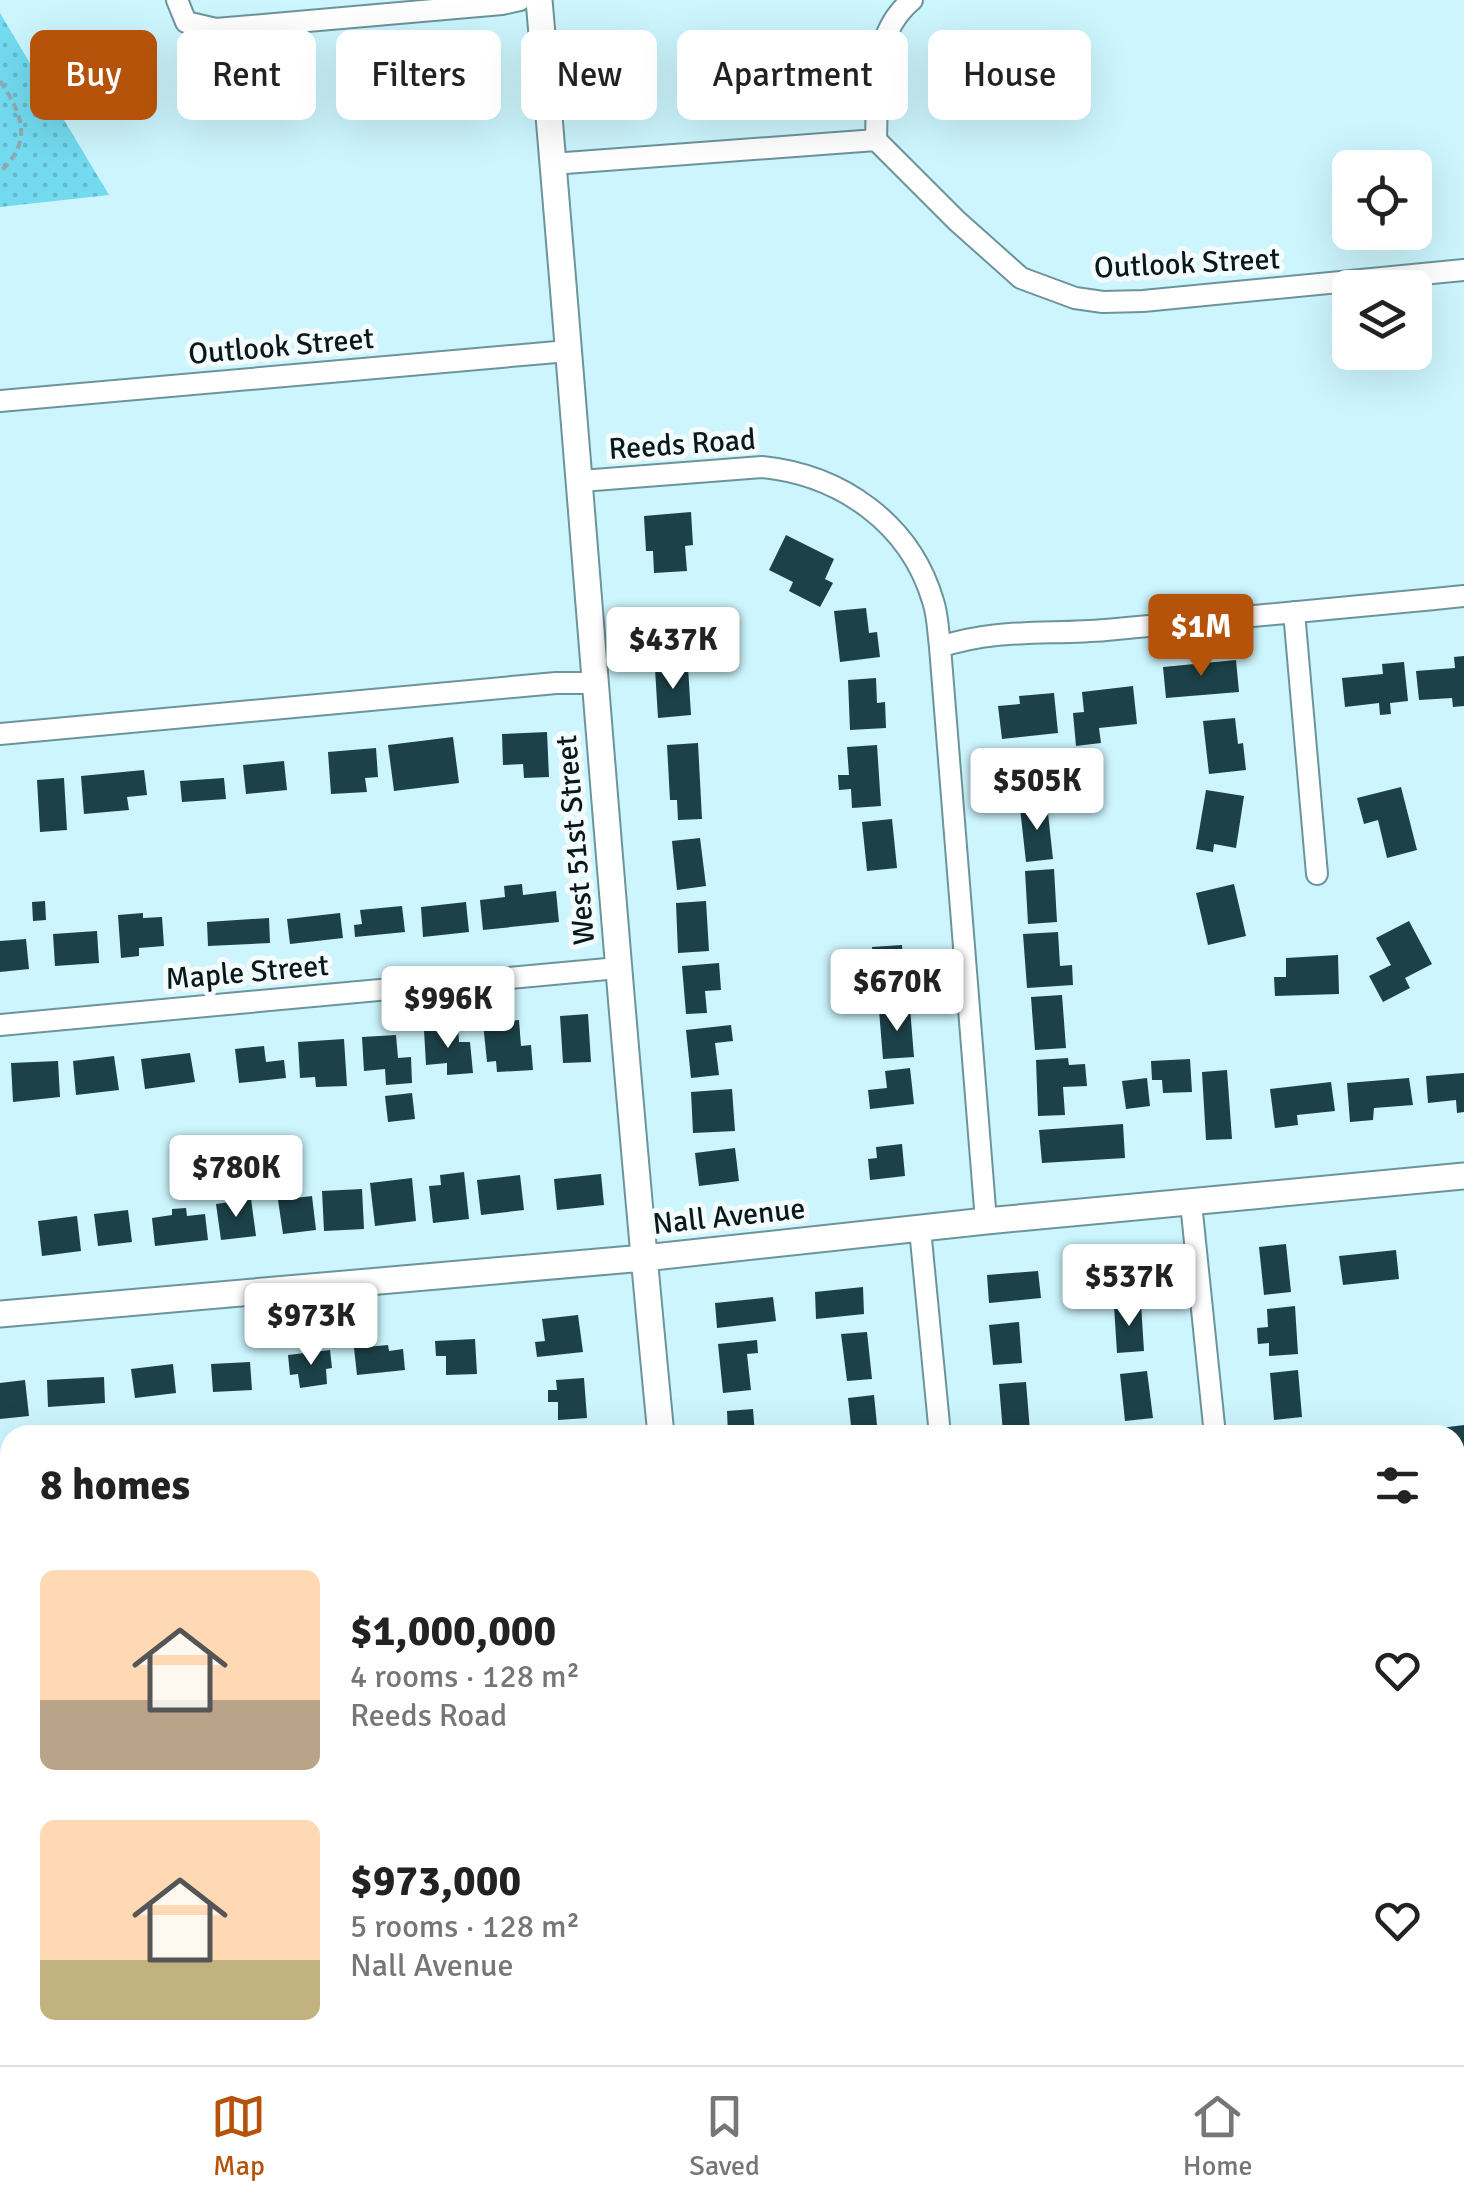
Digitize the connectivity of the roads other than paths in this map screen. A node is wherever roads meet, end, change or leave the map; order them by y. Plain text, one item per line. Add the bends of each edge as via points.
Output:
1 (176, 0) edge
2 (520, 0) edge
3 (539, 0) edge
4 (912, 0) edge
5 (876, 140) junction
6 (552, 164) junction
7 (1464, 270) edge
8 (568, 351) junction
9 (0, 401) edge
10 (581, 481) junction
11 (1464, 596) edge
12 (1294, 612) junction
13 (940, 647) junction
14 (594, 683) junction
15 (0, 734) edge
16 (1317, 874) dead end
17 (618, 968) junction
18 (0, 1025) edge
19 (1464, 1176) edge
20 (1191, 1203) junction
21 (986, 1221) junction
22 (920, 1228) junction
23 (644, 1258) junction
24 (0, 1314) edge
25 (660, 1425) edge
26 (939, 1425) edge
27 (1213, 1425) edge

1 - 2 street via 186,22 216,29
3 - 6 street, West 51st Street
4 - 5 street via 883,39
5 - 6 street
5 - 7 street, Outlook Street via 1002,264 1074,298 1143,301
6 - 8 street, West 51st Street
8 - 9 street, Outlook Street
8 - 10 street, West 51st Street
10 - 13 street, Reeds Road via 762,467 840,488 883,519 914,557 934,604
10 - 14 street, West 51st Street
11 - 12 street
12 - 13 street via 974,636
12 - 16 street
13 - 21 street, Reeds Road
14 - 15 street
14 - 17 street, West 51st Street
17 - 18 street, Maple Street
17 - 23 street, West 51st Street
19 - 20 street, Nall Avenue
20 - 21 street, Nall Avenue
20 - 27 street
21 - 22 street, Nall Avenue
22 - 23 street, Nall Avenue
22 - 26 street
23 - 24 street, Nall Avenue
23 - 25 street, West 51st Street

